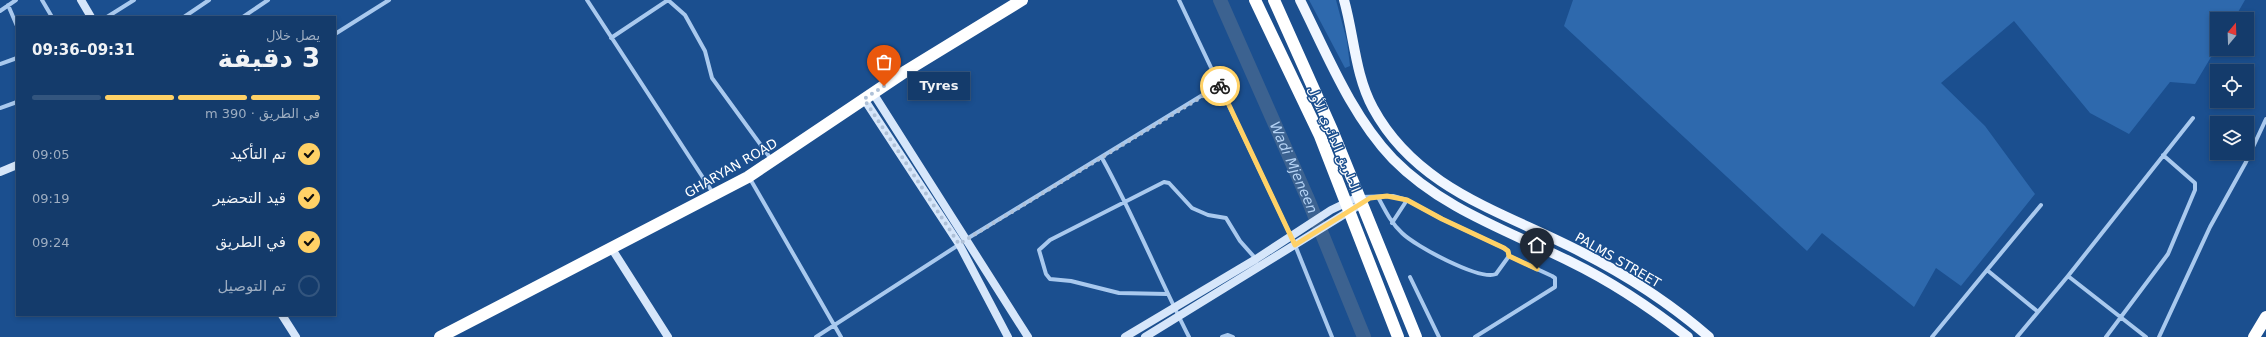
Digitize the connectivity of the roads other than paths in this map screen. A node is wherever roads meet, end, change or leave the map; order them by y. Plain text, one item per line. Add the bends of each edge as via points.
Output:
1 (16, 0) edge
2 (42, 0) edge
3 (80, 0) edge
4 (134, 0) edge
5 (209, 0) edge
6 (268, 0) edge
7 (389, 0) edge
8 (587, 0) edge
9 (668, 0) edge
10 (1022, 0) edge
11 (1179, 0) edge
12 (1255, 0) edge
13 (1274, 0) edge
14 (1300, 0) edge
15 (1344, 0) edge
16 (8, 5) junction
17 (0, 11) edge
18 (51, 16) edge
19 (90, 16) edge
20 (109, 16) edge
21 (185, 16) edge
22 (244, 16) edge
23 (16, 24) edge
24 (336, 33) edge
25 (611, 38) junction
26 (16, 58) edge
27 (0, 64) edge
28 (1219, 85) junction
29 (868, 96) junction
30 (16, 102) edge
31 (0, 108) edge
32 (2193, 118) dead end
33 (2266, 119) edge
34 (2163, 155) junction
35 (1102, 158) junction
36 (773, 161) junction
37 (16, 165) edge
38 (0, 172) edge
39 (748, 177) junction
40 (714, 195) junction
41 (1378, 197) junction
42 (1363, 200) junction
43 (1407, 200) junction
44 (1126, 202) junction
45 (2041, 204) dead end
46 (1347, 207) junction
47 (1392, 223) junction
48 (1294, 234) junction
49 (967, 239) junction
50 (1299, 243) junction
51 (959, 244) junction
52 (612, 249) junction
53 (1509, 256) junction
54 (1256, 259) junction
55 (1988, 270) junction
56 (2068, 276) junction
57 (1410, 277) dead end
58 (1167, 294) junction
59 (1174, 308) junction
60 (2038, 311) junction
61 (283, 316) edge
62 (1179, 316) junction
63 (2122, 317) junction
64 (2266, 317) edge
65 (834, 326) junction
66 (296, 337) edge
67 (440, 337) edge
68 (668, 337) edge
69 (816, 337) edge
70 (841, 337) edge
71 (1008, 337) edge
72 (1028, 337) edge
73 (1125, 337) edge
74 (1145, 337) edge
75 (1189, 337) edge
76 (1222, 337) edge
77 (1233, 337) edge
78 (1332, 337) edge
79 (1398, 337) edge
80 (1416, 337) edge
81 (1439, 337) edge
82 (1475, 337) edge
83 (1688, 337) edge
84 (1709, 337) edge
85 (1932, 337) edge
86 (2016, 337) edge
87 (2106, 337) edge
88 (2146, 337) edge
89 (2159, 337) edge
90 (2254, 337) edge

1 - 16 street
2 - 18 street
3 - 19 street
4 - 20 street
5 - 21 street
6 - 22 street
7 - 24 street
8 - 25 street
9 - 25 street
9 - 36 street via 685,15 705,51 712,78
10 - 29 highway, GHARYAN ROAD
11 - 28 street
12 - 46 highway, الطريق الدائري الأول via 1320,136
13 - 42 highway
14 - 83 main road via 1362,118 1385,150 1416,181 1455,206 1609,282
15 - 84 main road, PALMS STREET via 1360,76 1368,98 1384,126 1411,158 1458,194 1616,271
16 - 17 street
16 - 23 street
25 - 40 street
26 - 27 street
28 - 35 street
28 - 48 street
29 - 36 highway, GHARYAN ROAD
29 - 49 street
29 - 51 street
30 - 31 street
32 - 34 street
33 - 89 street via 2246,162 2210,227
34 - 56 street
34 - 63 street via 2195,183 2196,190 2168,254
35 - 44 street
35 - 49 street
36 - 39 highway, GHARYAN ROAD
37 - 38 street
39 - 40 highway, GHARYAN ROAD
39 - 65 street
40 - 52 highway, GHARYAN ROAD
41 - 42 street
41 - 43 street via 1393,196
41 - 47 street
42 - 46 street
42 - 80 highway
43 - 47 street
43 - 53 street via 1504,248
44 - 54 street via 1164,182 1170,183 1192,208 1208,215 1226,218
44 - 58 street
44 - 58 street via 1043,245 1039,250 1046,274 1050,279 1119,293
45 - 55 street
46 - 48 street via 1330,210
46 - 50 street via 1337,219
46 - 79 highway, الطريق الدائري الأول
47 - 53 street via 1423,248 1486,276 1496,274
48 - 50 street
48 - 54 street
49 - 51 street
49 - 72 street
50 - 62 street
50 - 78 street
51 - 65 street
51 - 71 street
52 - 67 highway, GHARYAN ROAD
52 - 68 street
53 - 82 street via 1555,278 1555,287
54 - 59 street
55 - 60 street
55 - 85 street
56 - 60 street
56 - 63 street
57 - 81 street
58 - 59 street
59 - 62 street
59 - 73 street
60 - 86 street
61 - 66 street
62 - 74 street
62 - 75 street
63 - 87 street
63 - 88 street
64 - 90 highway
65 - 69 street
65 - 70 street
76 - 77 street

